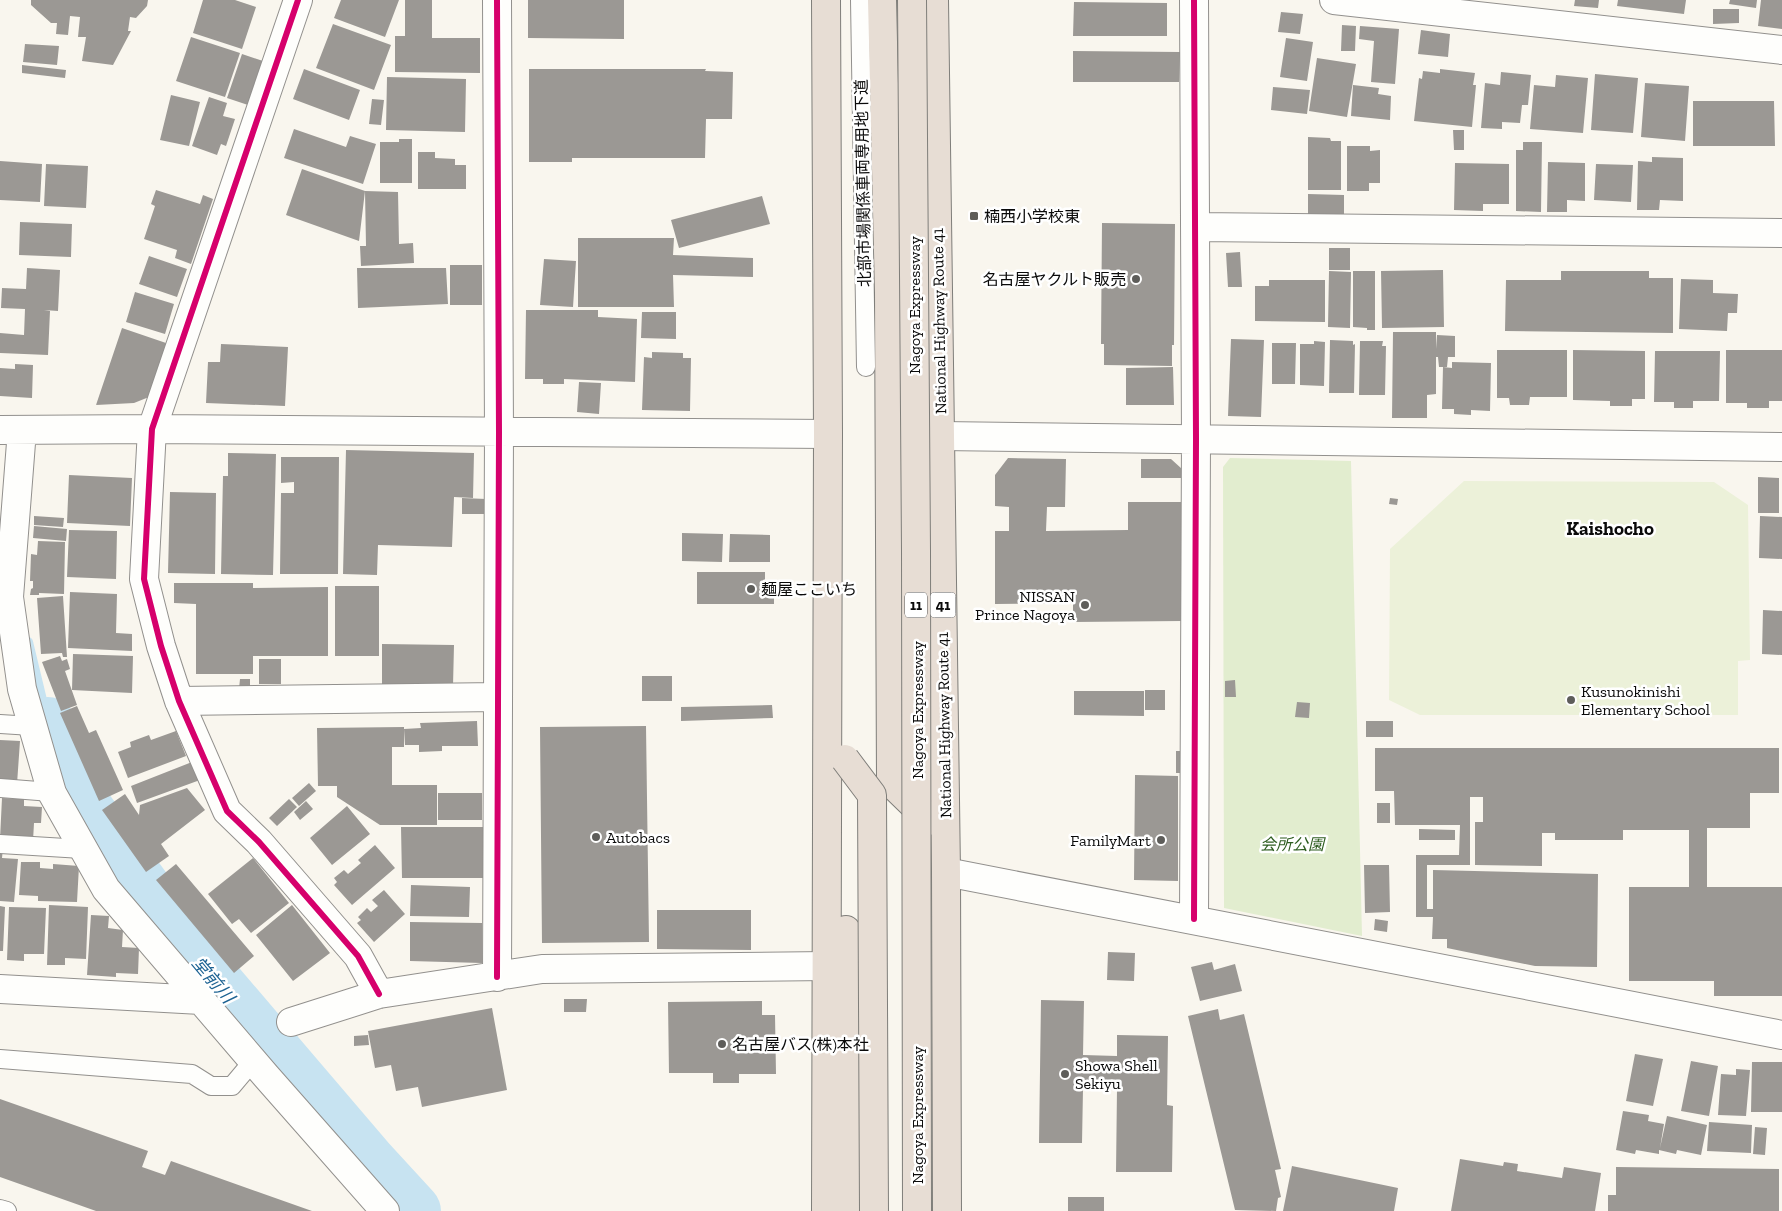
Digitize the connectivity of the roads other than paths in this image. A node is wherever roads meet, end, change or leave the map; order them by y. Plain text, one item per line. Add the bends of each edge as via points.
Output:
1 (298, 0) edge
2 (497, 0) edge
3 (826, 0) edge
4 (844, 0) edge
5 (860, 0) edge
6 (882, 0) edge
7 (912, 0) edge
8 (934, 0) edge
9 (1194, 0) edge
10 (1334, 0) edge
11 (1782, 50) edge
12 (1196, 227) junction
13 (1782, 233) edge
14 (866, 366) dead end
15 (152, 428) junction
16 (11, 430) edge
17 (499, 432) junction
18 (828, 434) junction
19 (940, 436) junction
20 (1196, 439) junction
21 (1782, 447) edge
22 (498, 697) junction
23 (179, 701) junction
24 (0, 724) edge
25 (32, 726) junction
26 (845, 759) junction
27 (0, 788) edge
28 (51, 792) junction
29 (0, 844) edge
30 (82, 848) junction
31 (946, 872) junction
32 (1194, 920) junction
33 (827, 966) junction
34 (497, 977) junction
35 (0, 989) edge
36 (379, 994) junction
37 (201, 1000) junction
38 (291, 1022) dead end
39 (1782, 1035) edge
40 (0, 1059) edge
41 (253, 1061) junction
42 (0, 1209) edge
43 (7, 1211) edge
44 (385, 1211) edge
45 (826, 1211) edge
46 (847, 1211) edge
47 (874, 1211) edge
48 (917, 1211) edge
49 (927, 1211) edge
50 (946, 1211) edge

1 - 15 street
2 - 17 street
3 - 18 highway
4 - 26 highway
5 - 14 lane, 北部市場関係車両専用地下道
6 - 49 highway via 888,293 891,783 924,816
7 - 48 highway, Nagoya Expressway / 11, bridge
8 - 19 highway, National Highway Route 41 / 41
9 - 12 street
10 - 11 street
12 - 13 street
12 - 20 street
15 - 16 street
15 - 17 street
15 - 23 street via 144,579
16 - 25 street via 9,597 22,689
17 - 18 street
17 - 22 street
18 - 33 highway
19 - 20 street
19 - 31 highway, National Highway Route 41 / 41
20 - 21 street
20 - 32 street
22 - 23 street
22 - 34 street
23 - 36 street via 227,811 259,842 358,956
24 - 25 lane
25 - 28 street
26 - 46 highway
26 - 47 highway, bridge via 872,795
27 - 28 lane
28 - 30 street
29 - 30 lane
30 - 37 street via 106,889
31 - 32 street
31 - 50 highway, National Highway Route 41 / 41
32 - 39 street
33 - 34 street via 542,970
33 - 45 highway
34 - 36 street
35 - 37 street
36 - 38 street
37 - 41 street
40 - 41 lane via 192,1074 211,1086 232,1086
41 - 44 street
42 - 43 lane

